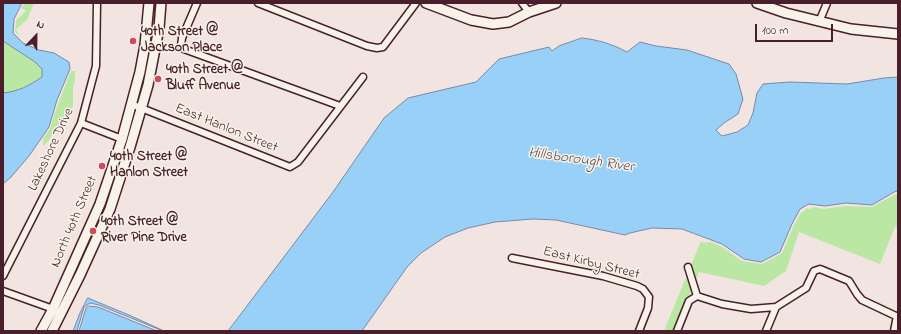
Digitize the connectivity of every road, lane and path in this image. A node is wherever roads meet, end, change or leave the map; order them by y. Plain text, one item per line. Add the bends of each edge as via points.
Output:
1 (97, 3) edge
2 (149, 3) edge
3 (161, 3) edge
4 (197, 3) edge
5 (258, 3) edge
6 (416, 3) edge
7 (426, 3) edge
8 (522, 3) edge
9 (556, 3) edge
10 (757, 3) edge
11 (827, 3) edge
12 (544, 5) edge
13 (529, 12) junction
14 (819, 22) junction
15 (898, 34) edge
16 (363, 77) dead end
17 (131, 104) junction
18 (340, 106) junction
19 (142, 109) junction
20 (81, 123) junction
21 (122, 139) junction
22 (100, 204) junction
23 (110, 208) junction
24 (512, 258) dead end
25 (688, 267) dead end
26 (3, 276) edge
27 (3, 291) edge
28 (697, 296) junction
29 (776, 307) junction
30 (57, 311) junction
31 (898, 316) edge
32 (41, 331) edge
33 (52, 331) edge
34 (639, 331) edge
35 (677, 331) edge
36 (766, 331) edge
37 (894, 331) edge

1 - 20 street, Lakeshore Drive via 96,66
2 - 17 main road, North 40th Street via 145,45
3 - 19 main road, North 40th Street via 156,47
4 - 18 street via 182,38 181,46 184,49
5 - 6 street via 377,48 383,47
7 - 13 main road via 471,20 493,24 509,22
8 - 13 street
9 - 12 main road
10 - 14 main road
11 - 14 street
12 - 13 main road
14 - 15 main road via 851,30
16 - 18 street
17 - 19 street, East Hanlon Street
17 - 21 main road, North 40th Street
18 - 19 street, East Hanlon Street via 298,162 290,167
19 - 23 main road, North 40th Street
20 - 21 street
20 - 26 street, Lakeshore Drive
21 - 22 main road, North 40th Street
22 - 23 main road
22 - 30 main road, North 40th Street
23 - 30 main road, North 40th Street via 80,275
24 - 34 street, East Kirby Street via 603,276 638,286 649,297 648,308
25 - 28 street
27 - 30 street
28 - 29 street via 751,309
28 - 35 street via 689,301
29 - 31 street via 806,288 814,271 820,269 849,281 862,300
29 - 36 street
30 - 32 main road, North 40th Street
30 - 33 main road, North 40th Street
31 - 37 street

